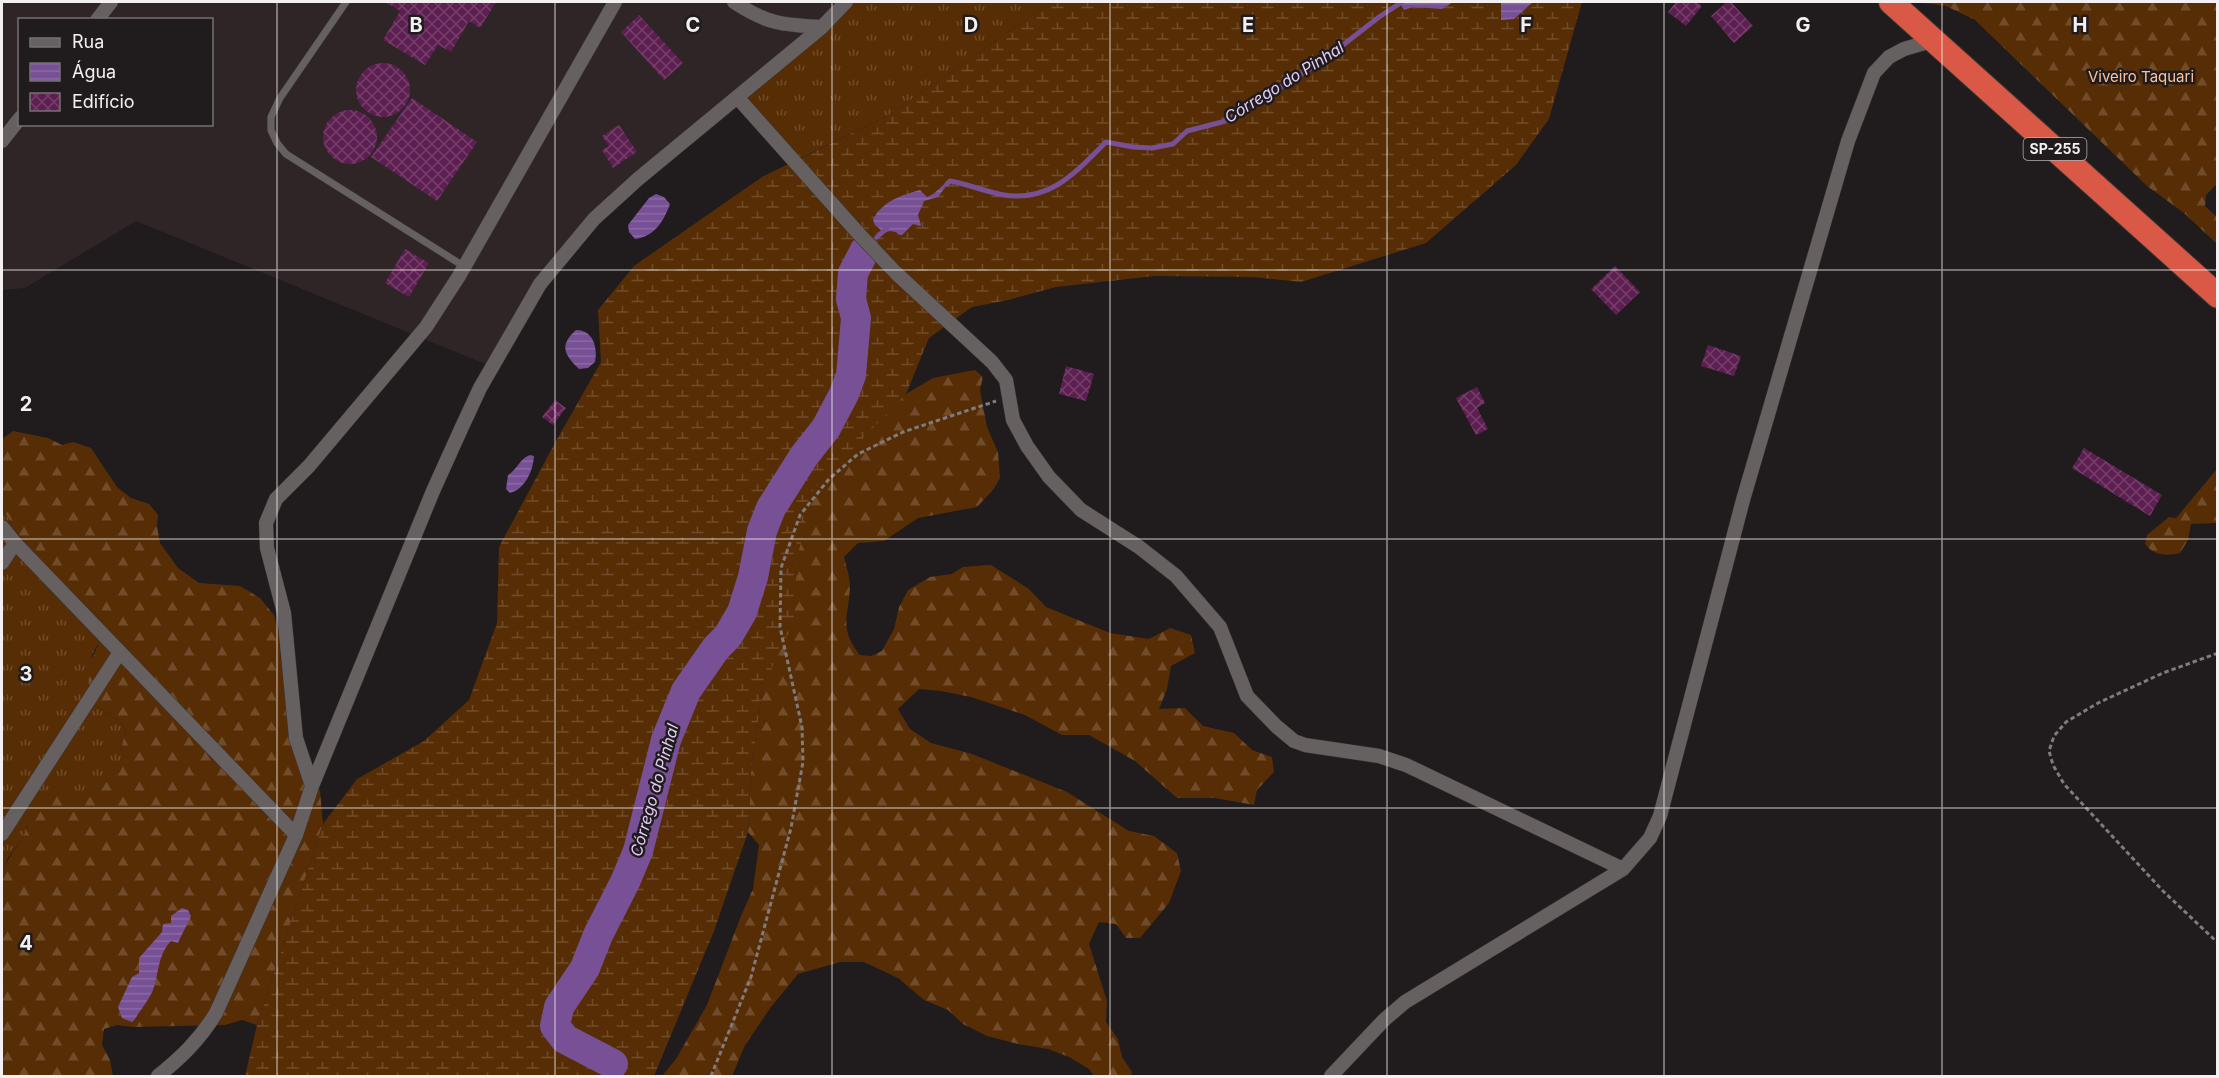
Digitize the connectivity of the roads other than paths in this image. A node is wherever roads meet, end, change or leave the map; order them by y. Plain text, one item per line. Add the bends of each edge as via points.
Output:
1 (111, 2) edge
2 (346, 2) edge
3 (615, 2) edge
4 (734, 2) edge
5 (846, 2) edge
6 (1892, 2) edge
7 (99, 18) edge
8 (822, 27) junction
9 (1935, 40) junction
10 (737, 97) junction
11 (18, 121) edge
12 (2, 141) edge
13 (465, 267) junction
14 (2214, 289) edge
15 (2, 527) edge
16 (15, 543) junction
17 (2, 563) edge
18 (120, 652) junction
19 (312, 786) junction
20 (2, 834) edge
21 (296, 835) junction
22 (1623, 869) junction
23 (158, 1077) edge
24 (1331, 1077) edge

1 - 7 street
2 - 13 lane via 280,99 271,117 271,129 286,154
3 - 13 street
4 - 8 street via 766,20
5 - 8 street
6 - 9 highway, SP-255
8 - 10 street
9 - 14 highway, SP-255
9 - 22 street via 1889,57 1874,73 1848,141 1743,500 1660,816 1650,838
10 - 19 street via 594,219 540,284 480,388 442,470
10 - 22 street via 896,273 992,362 1006,380 1013,420 1049,477 1081,510 1176,576 1220,627 1247,696 1276,726 1305,745 1400,762
11 - 12 street
13 - 19 street via 426,327 309,466 276,499 266,523 267,548 284,613 296,738
15 - 16 street
16 - 17 street
16 - 18 street
18 - 20 street
18 - 21 street
19 - 21 street
21 - 23 street via 216,1013 187,1053
22 - 24 street via 1405,1002

